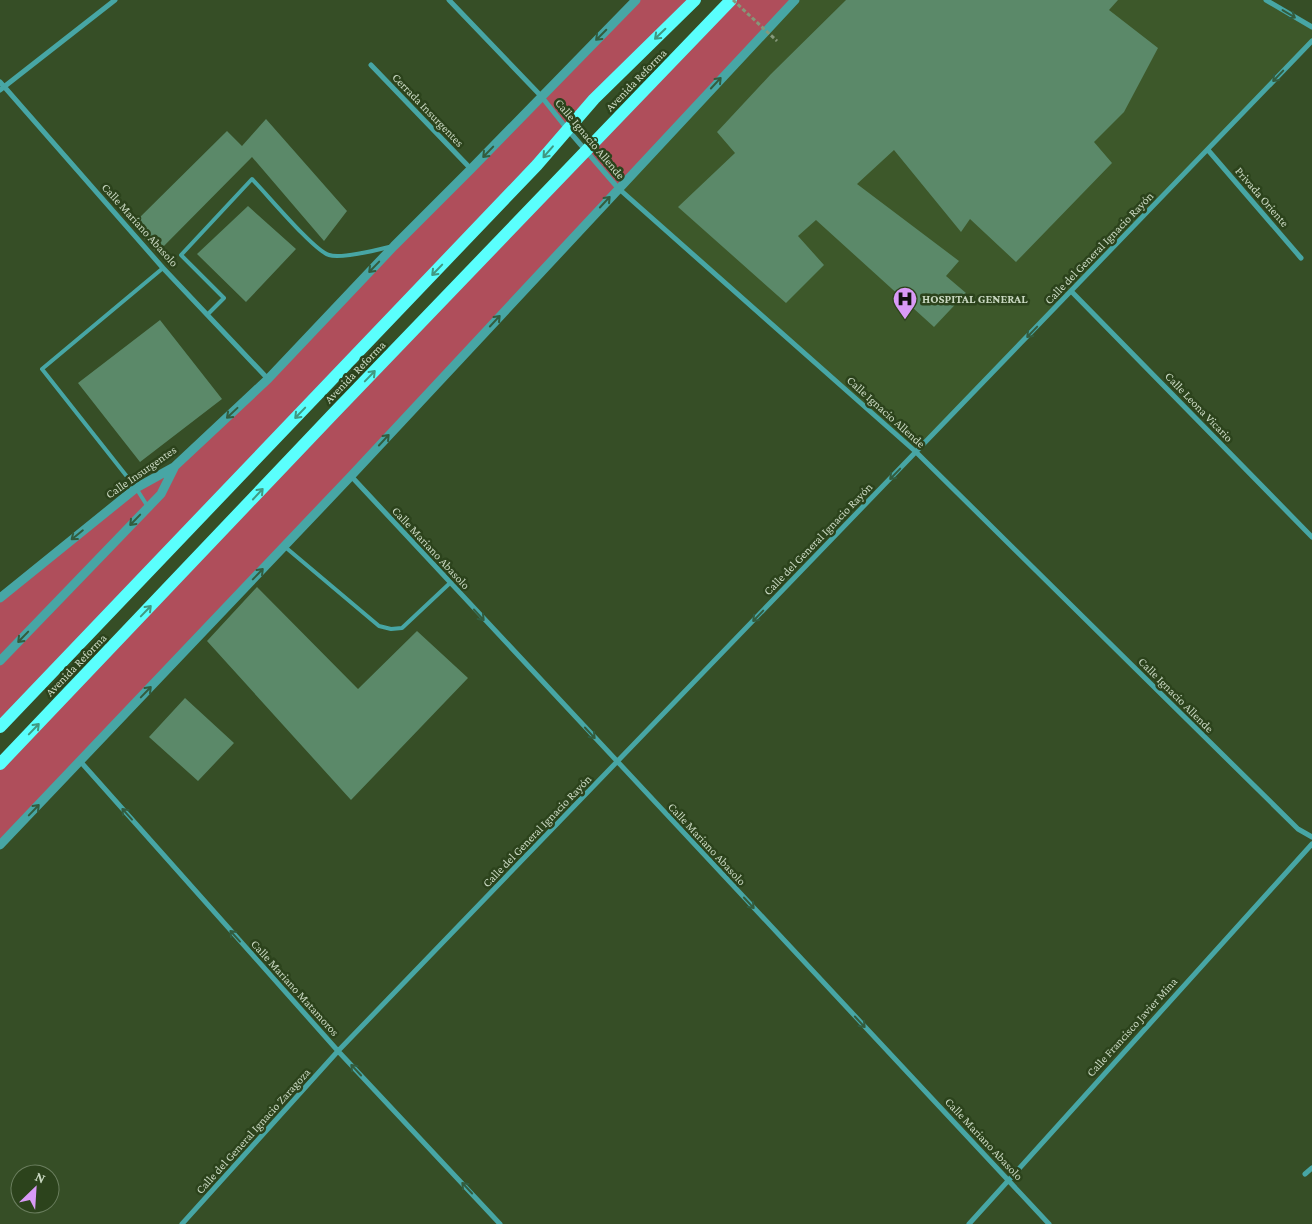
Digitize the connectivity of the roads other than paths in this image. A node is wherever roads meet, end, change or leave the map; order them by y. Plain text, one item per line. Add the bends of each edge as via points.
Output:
1 (115, 0) edge
2 (449, 0) edge
3 (636, 0) edge
4 (695, 0) edge
5 (732, 0) edge
6 (794, 0) edge
7 (1266, 0) edge
8 (1312, 27) edge
9 (1312, 41) edge
10 (371, 66) dead end
11 (0, 82) edge
12 (2, 88) edge
13 (541, 96) junction
14 (568, 130) junction
15 (1208, 150) junction
16 (586, 152) junction
17 (471, 170) junction
18 (618, 188) junction
19 (394, 246) junction
20 (1301, 258) dead end
21 (163, 268) junction
22 (1071, 291) junction
23 (208, 314) junction
24 (268, 379) junction
25 (916, 452) junction
26 (174, 467) junction
27 (351, 476) junction
28 (136, 488) junction
29 (148, 507) junction
30 (1312, 537) edge
31 (284, 546) junction
32 (450, 583) junction
33 (0, 598) edge
34 (0, 661) edge
35 (0, 726) edge
36 (80, 761) junction
37 (617, 762) junction
38 (0, 764) edge
39 (1312, 837) edge
40 (1312, 844) edge
41 (0, 845) edge
42 (338, 1052) junction
43 (1312, 1168) edge
44 (1306, 1174) dead end
45 (1008, 1179) junction
46 (182, 1224) edge
47 (500, 1224) edge
48 (969, 1224) edge
49 (1049, 1224) edge

1 - 12 street
2 - 13 street, Calle Ignacio Allende
3 -> 13 street, Calle Insurgentes
4 -> 14 main road, Avenida Reforma via 594,99
5 - 16 main road, Avenida Reforma
18 -> 6 street
7 -> 8 street
9 -> 15 street, Calle del General Ignacio Rayón
10 - 17 street, Cerrada Insurgentes
11 - 12 street, Calle Mariano Abasolo
12 - 21 street, Calle Mariano Abasolo
13 - 14 street, Calle Ignacio Allende
13 -> 17 street, Calle Insurgentes
14 - 16 street, Calle Ignacio Allende
14 -> 35 main road, Avenida Reforma
15 - 20 street, Privada Oriente
15 - 22 street, Calle del General Ignacio Rayón
16 - 18 street, Calle Ignacio Allende
38 -> 16 main road, Avenida Reforma
17 - 19 street, Calle Insurgentes
18 - 25 street, Calle Ignacio Allende
27 -> 18 street
19 - 23 lane via 328,255 313,244 252,179 181,256 224,298
19 -> 24 street, Calle Insurgentes
21 - 23 street, Calle Mariano Abasolo
21 - 28 lane via 42,369
22 -> 25 street, Calle del General Ignacio Rayón
22 - 30 street, Calle Leona Vicario
23 - 24 street, Calle Mariano Abasolo
24 -> 26 street, Calle Insurgentes
25 -> 37 street, Calle del General Ignacio Rayón
25 - 39 street, Calle Ignacio Allende via 1298,829
26 - 28 street, Calle Insurgentes
26 - 29 street via 161,494
27 - 31 street
27 - 32 street, Calle Mariano Abasolo
28 - 29 lane
28 -> 33 street, Calle Insurgentes
29 -> 34 street
31 - 32 lane via 379,626 391,629 402,628
36 -> 31 street
32 -> 37 street, Calle Mariano Abasolo
41 -> 36 street
42 -> 36 street, Calle Mariano Matamoros
37 - 42 street, Calle del General Ignacio Rayón
37 -> 45 street, Calle Mariano Abasolo
40 - 45 street, Calle Francisco Javier Mina
42 - 46 street, Calle del General Ignacio Zaragoza
47 -> 42 street, Calle Mariano Matamoros
43 - 44 street
45 - 48 street, Calle Francisco Javier Mina
45 - 49 street, Calle Mariano Abasolo

